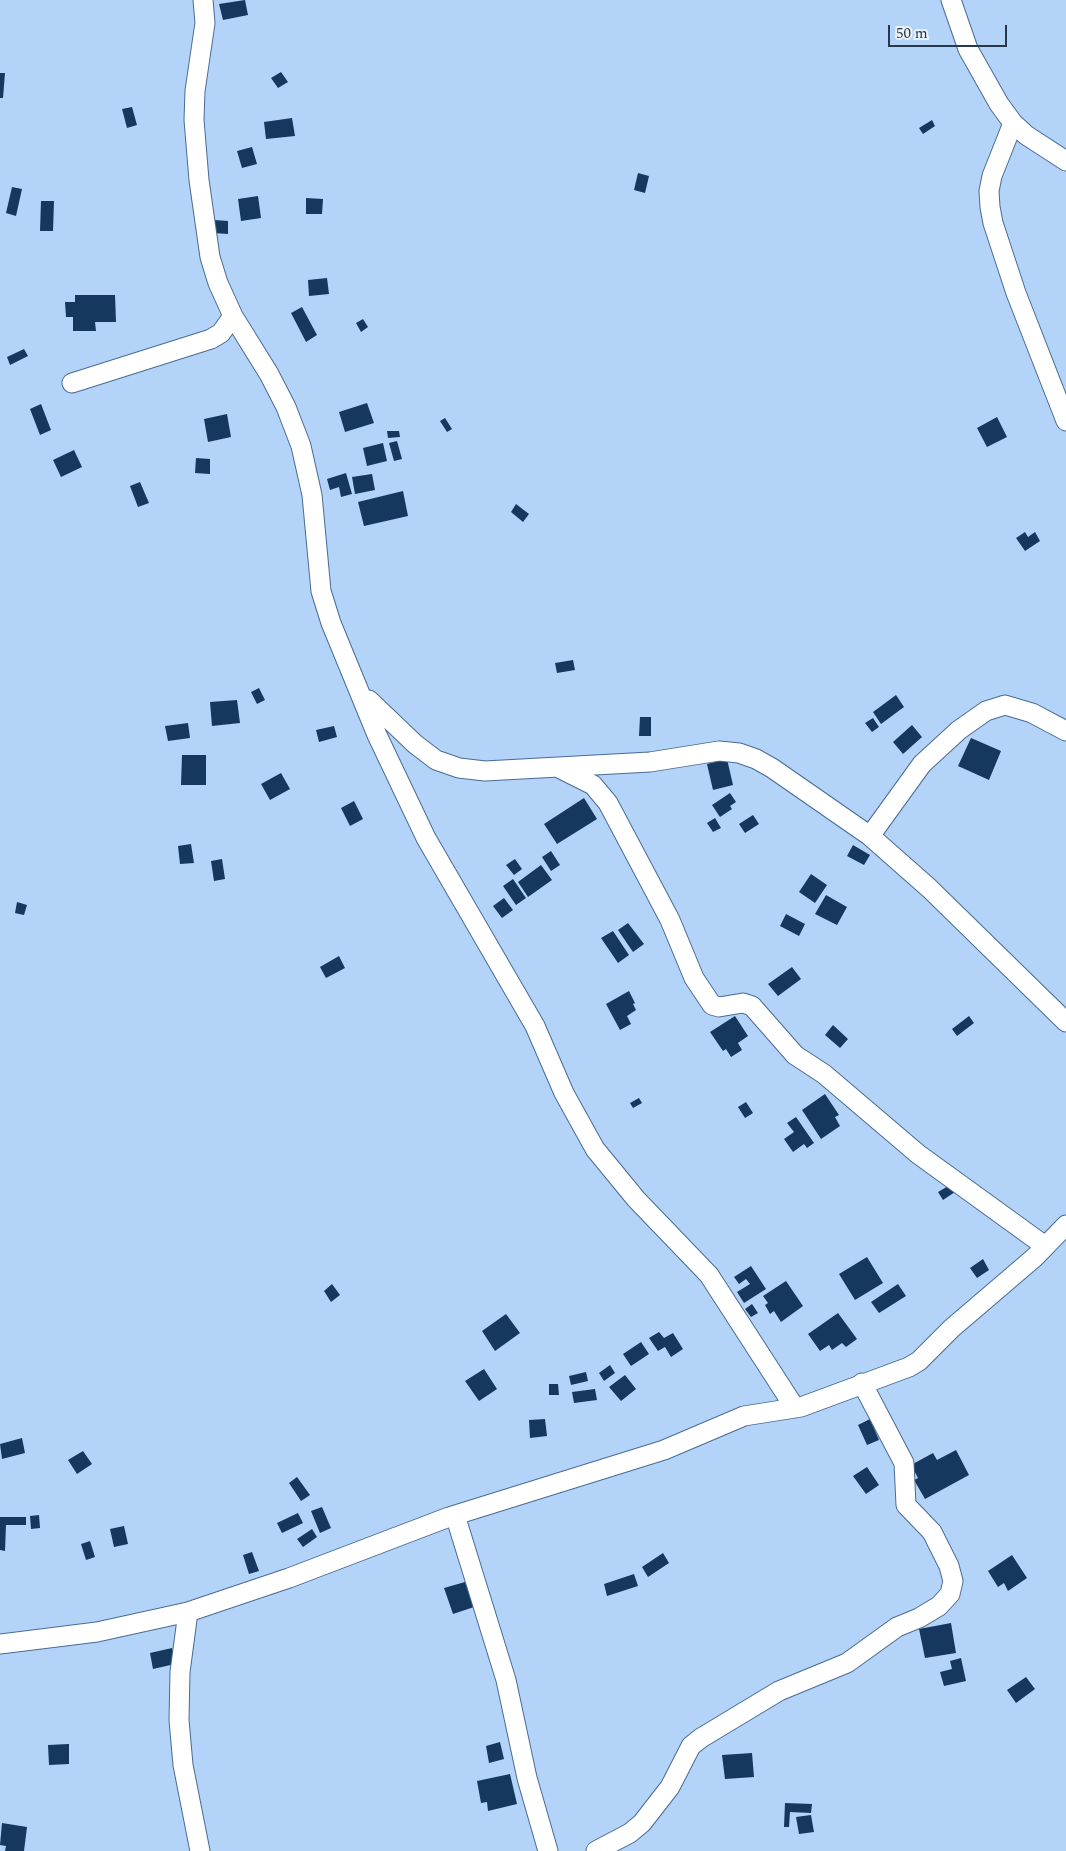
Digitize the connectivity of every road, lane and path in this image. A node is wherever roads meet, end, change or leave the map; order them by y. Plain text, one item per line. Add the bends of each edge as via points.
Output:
1 (203, 0) edge
2 (951, 0) edge
3 (1013, 123) junction
4 (1066, 161) edge
5 (233, 316) junction
6 (72, 383) dead end
7 (1066, 421) edge
8 (358, 687) junction
9 (1066, 731) edge
10 (556, 766) junction
11 (870, 836) junction
12 (1066, 1022) edge
13 (1066, 1225) edge
14 (1045, 1246) junction
15 (862, 1383) junction
16 (795, 1408) junction
17 (456, 1515) junction
18 (188, 1612) junction
19 (0, 1644) edge
20 (200, 1851) edge
21 (548, 1851) edge
22 (596, 1851) edge

1 - 5 street via 205,23 195,91 195,144 210,257
2 - 3 street via 968,48
3 - 4 street
3 - 7 street via 992,176 990,207 1016,293
5 - 6 street via 221,333 211,339
5 - 8 street via 273,382 301,446 312,495 321,592
8 - 10 street via 379,711 436,760 485,772
8 - 16 street via 426,838 535,1026 564,1093 594,1149 636,1199 709,1275
9 - 11 street via 1032,713 1005,705 986,711 959,730 922,764
10 - 11 street via 650,762 719,751 739,753 772,768
10 - 14 street via 593,785 608,802 670,920 694,978 712,1005 742,1003 752,1006 795,1056 824,1074 918,1154
11 - 12 street
13 - 14 street
14 - 15 street via 919,1360 909,1367
15 - 16 street
15 - 22 street via 904,1463 906,1505 932,1532 949,1566 953,1581 950,1594 939,1606 897,1627 847,1663 779,1691 701,1738 691,1746 670,1787 642,1823
16 - 17 street via 744,1416 634,1460
17 - 18 street
17 - 21 street via 506,1680 527,1778
18 - 19 street via 106,1631
18 - 20 street via 180,1672 179,1720 183,1765

